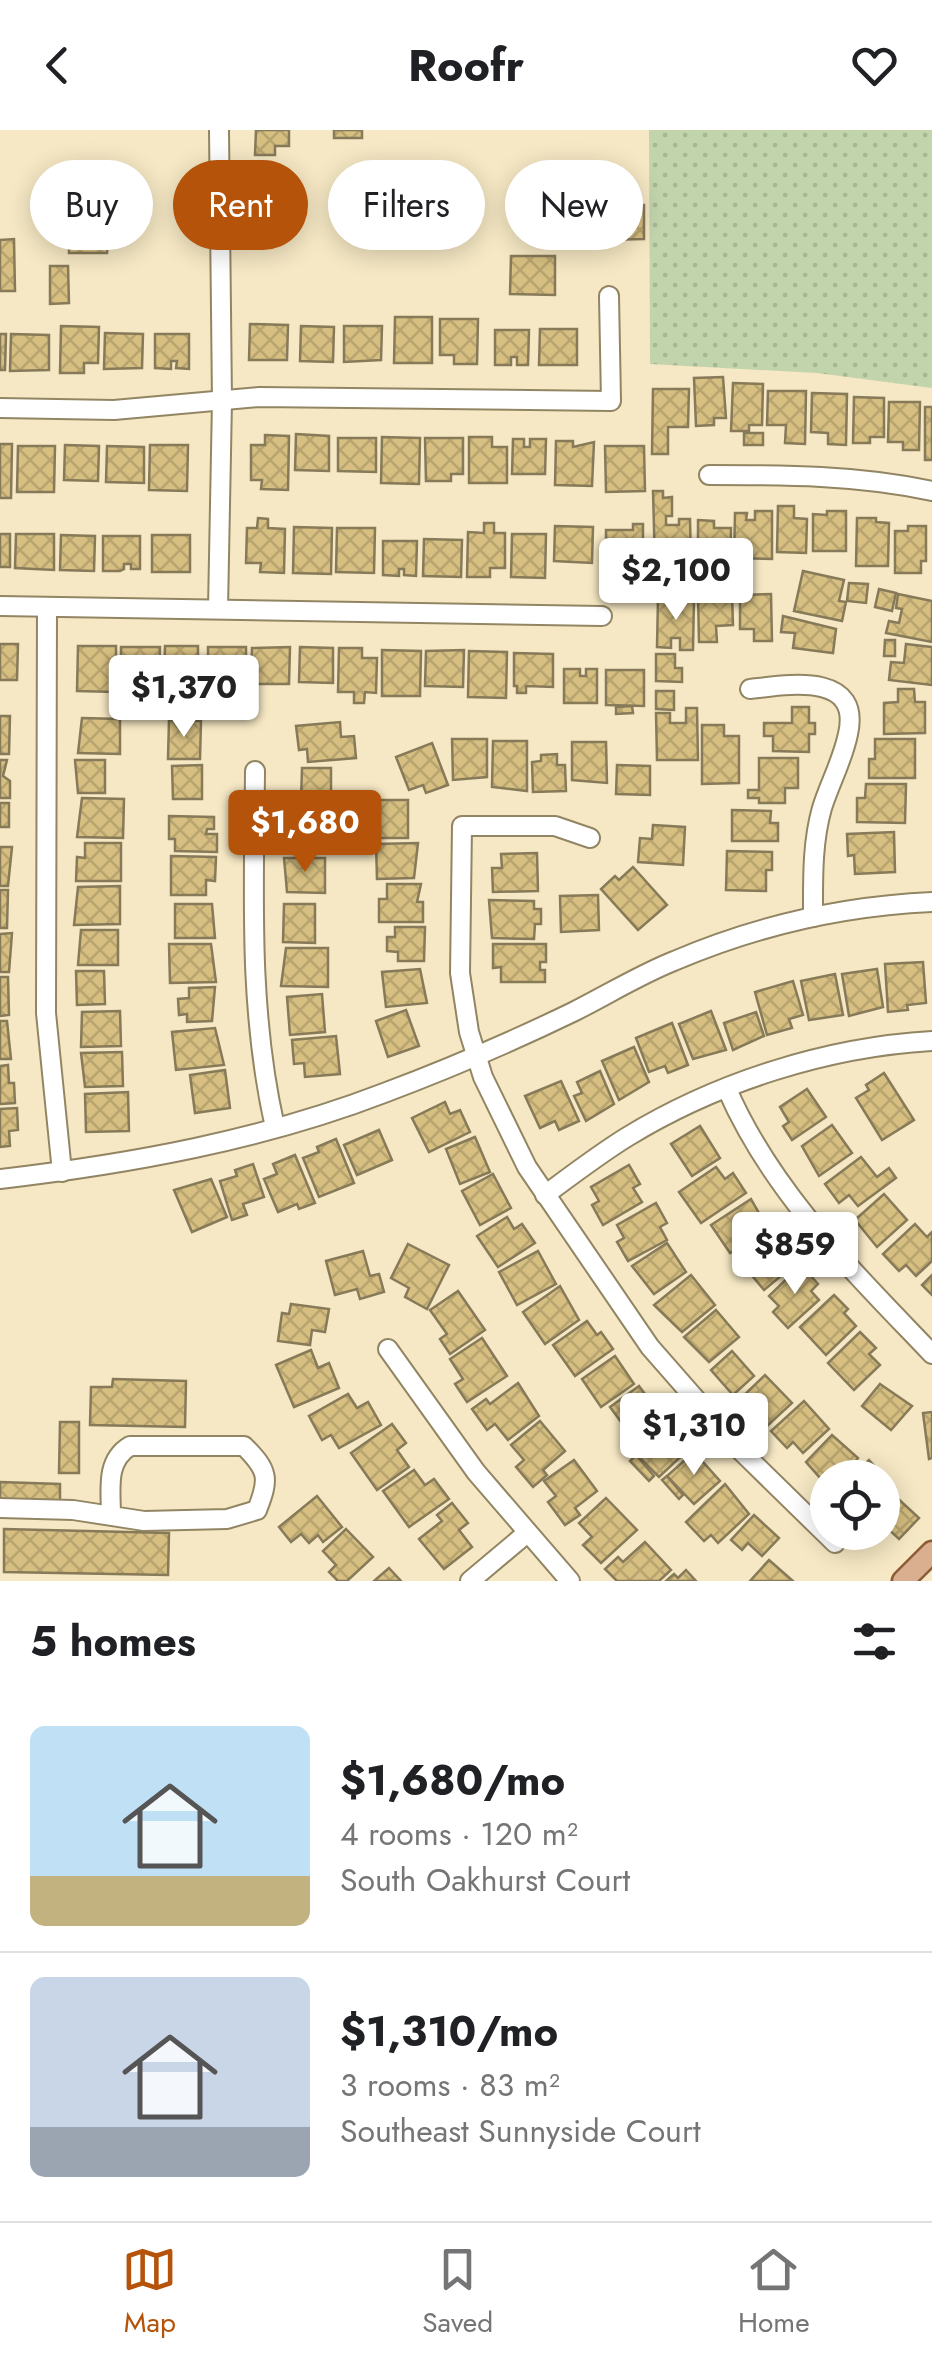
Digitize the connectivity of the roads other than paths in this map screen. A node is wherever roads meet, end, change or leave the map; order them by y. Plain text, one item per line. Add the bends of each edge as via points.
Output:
1 (219, 130) edge
2 (609, 296) dead end
3 (222, 400) junction
4 (0, 408) edge
5 (709, 474) dead end
6 (932, 491) edge
7 (0, 606) edge
8 (47, 607) junction
9 (218, 609) junction
10 (602, 616) dead end
11 (750, 688) dead end
12 (255, 771) dead end
13 (590, 838) dead end
14 (932, 902) edge
15 (812, 917) junction
16 (932, 1041) edge
17 (476, 1056) junction
18 (727, 1089) junction
19 (275, 1127) junction
20 (62, 1172) junction
21 (0, 1179) edge
22 (545, 1195) junction
23 (388, 1349) dead end
24 (932, 1354) edge
25 (0, 1508) edge
26 (112, 1516) junction
27 (810, 1519) edge
28 (527, 1532) junction
29 (932, 1552) edge
30 (470, 1581) edge
31 (570, 1581) edge
32 (903, 1581) edge

1 - 3 street
2 - 3 street via 610,400
3 - 4 street via 114,410
3 - 9 street
5 - 6 street via 812,475
7 - 8 street
8 - 9 street
8 - 20 street via 46,1014
9 - 10 street
11 - 15 street via 808,683 838,694 848,711 849,731 822,810
12 - 19 street via 253,984
13 - 17 street via 555,826 462,826 460,973
14 - 15 street
15 - 17 street via 671,962
16 - 18 street via 831,1055
17 - 19 street
17 - 22 street
18 - 22 street via 625,1138
18 - 24 street via 755,1146 807,1218
19 - 20 street
20 - 21 street
22 - 27 street via 614,1299 689,1394
23 - 28 street
25 - 26 street
26 - 26 street via 227,1519 257,1510 266,1474 244,1446 130,1446 114,1463
28 - 30 street
28 - 31 street
29 - 32 main road

